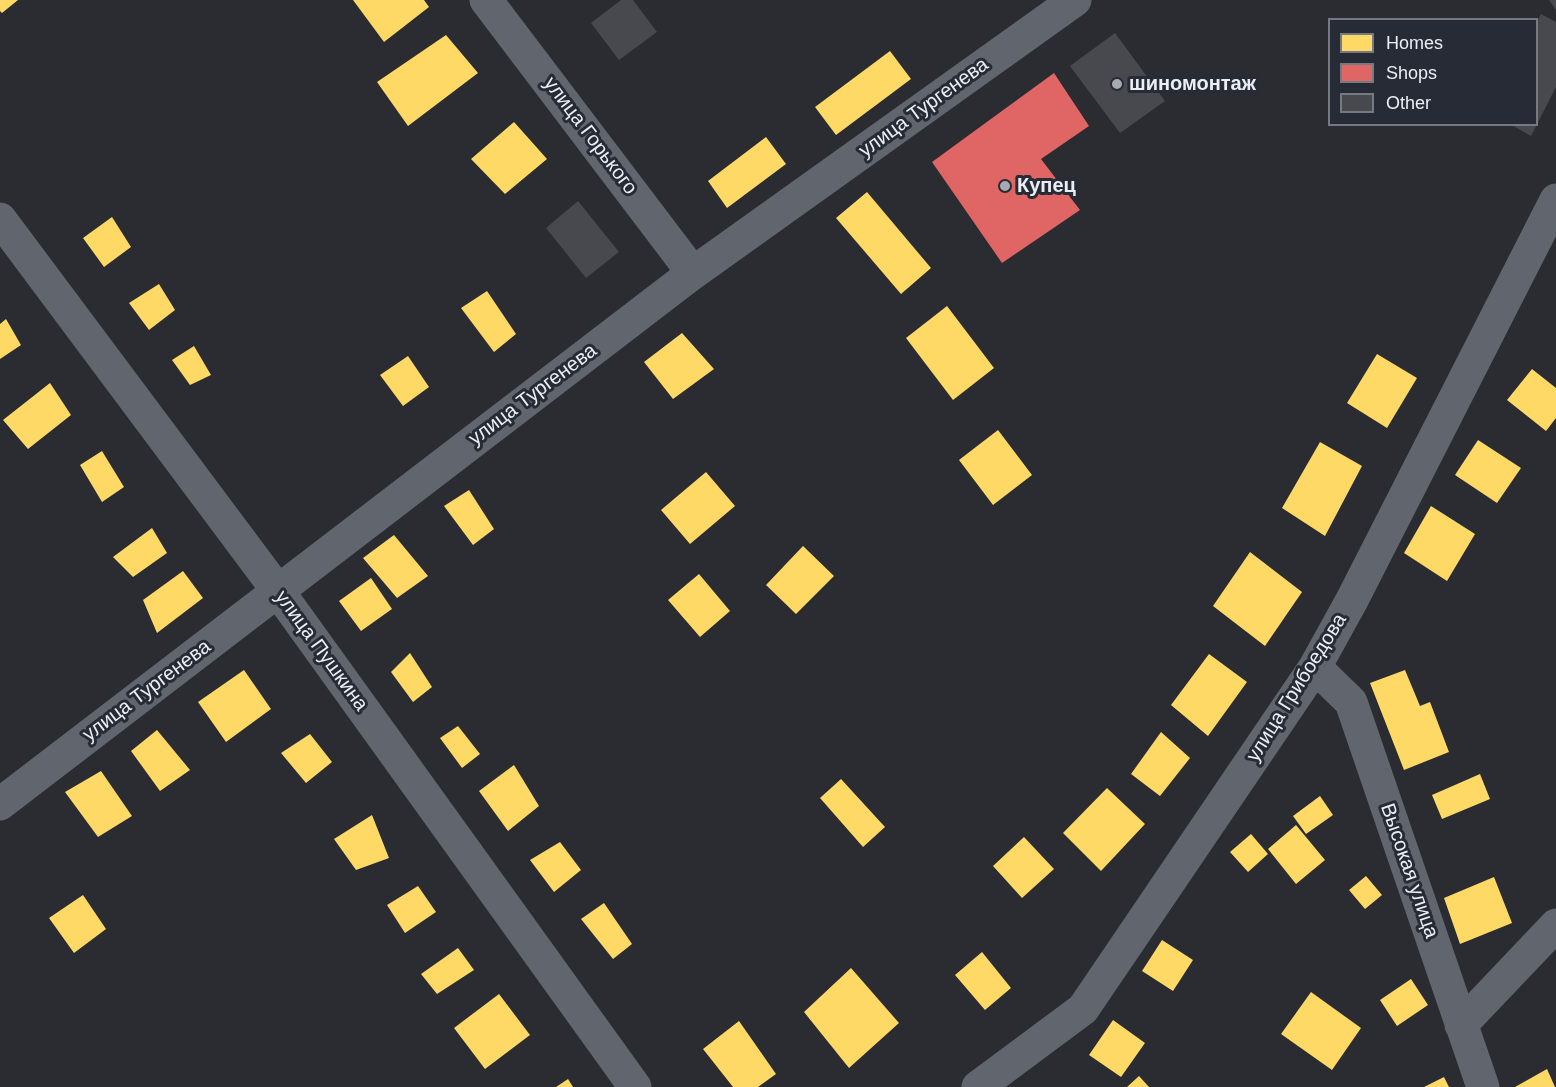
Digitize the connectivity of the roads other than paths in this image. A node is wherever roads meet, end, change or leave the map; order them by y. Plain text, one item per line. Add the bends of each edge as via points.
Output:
1 (486, 0) edge
2 (1075, 0) edge
3 (1555, 206) edge
4 (0, 219) edge
5 (693, 273) junction
6 (278, 591) junction
7 (1315, 668) junction
8 (0, 804) edge
9 (1556, 925) edge
10 (1461, 1025) junction
11 (635, 1087) edge
12 (978, 1087) edge
13 (1483, 1087) edge

1 - 5 street, улица Горького
2 - 5 street, улица Тургенева
3 - 7 street, улица Грибоедова
4 - 6 street, улица Пушкина
5 - 6 street, улица Тургенева
6 - 8 street, улица Тургенева
6 - 11 street, улица Пушкина
7 - 10 street, Высокая улица via 1351,702
7 - 12 street, улица Грибоедова via 1083,1009
9 - 10 street
10 - 13 street, Высокая улица

